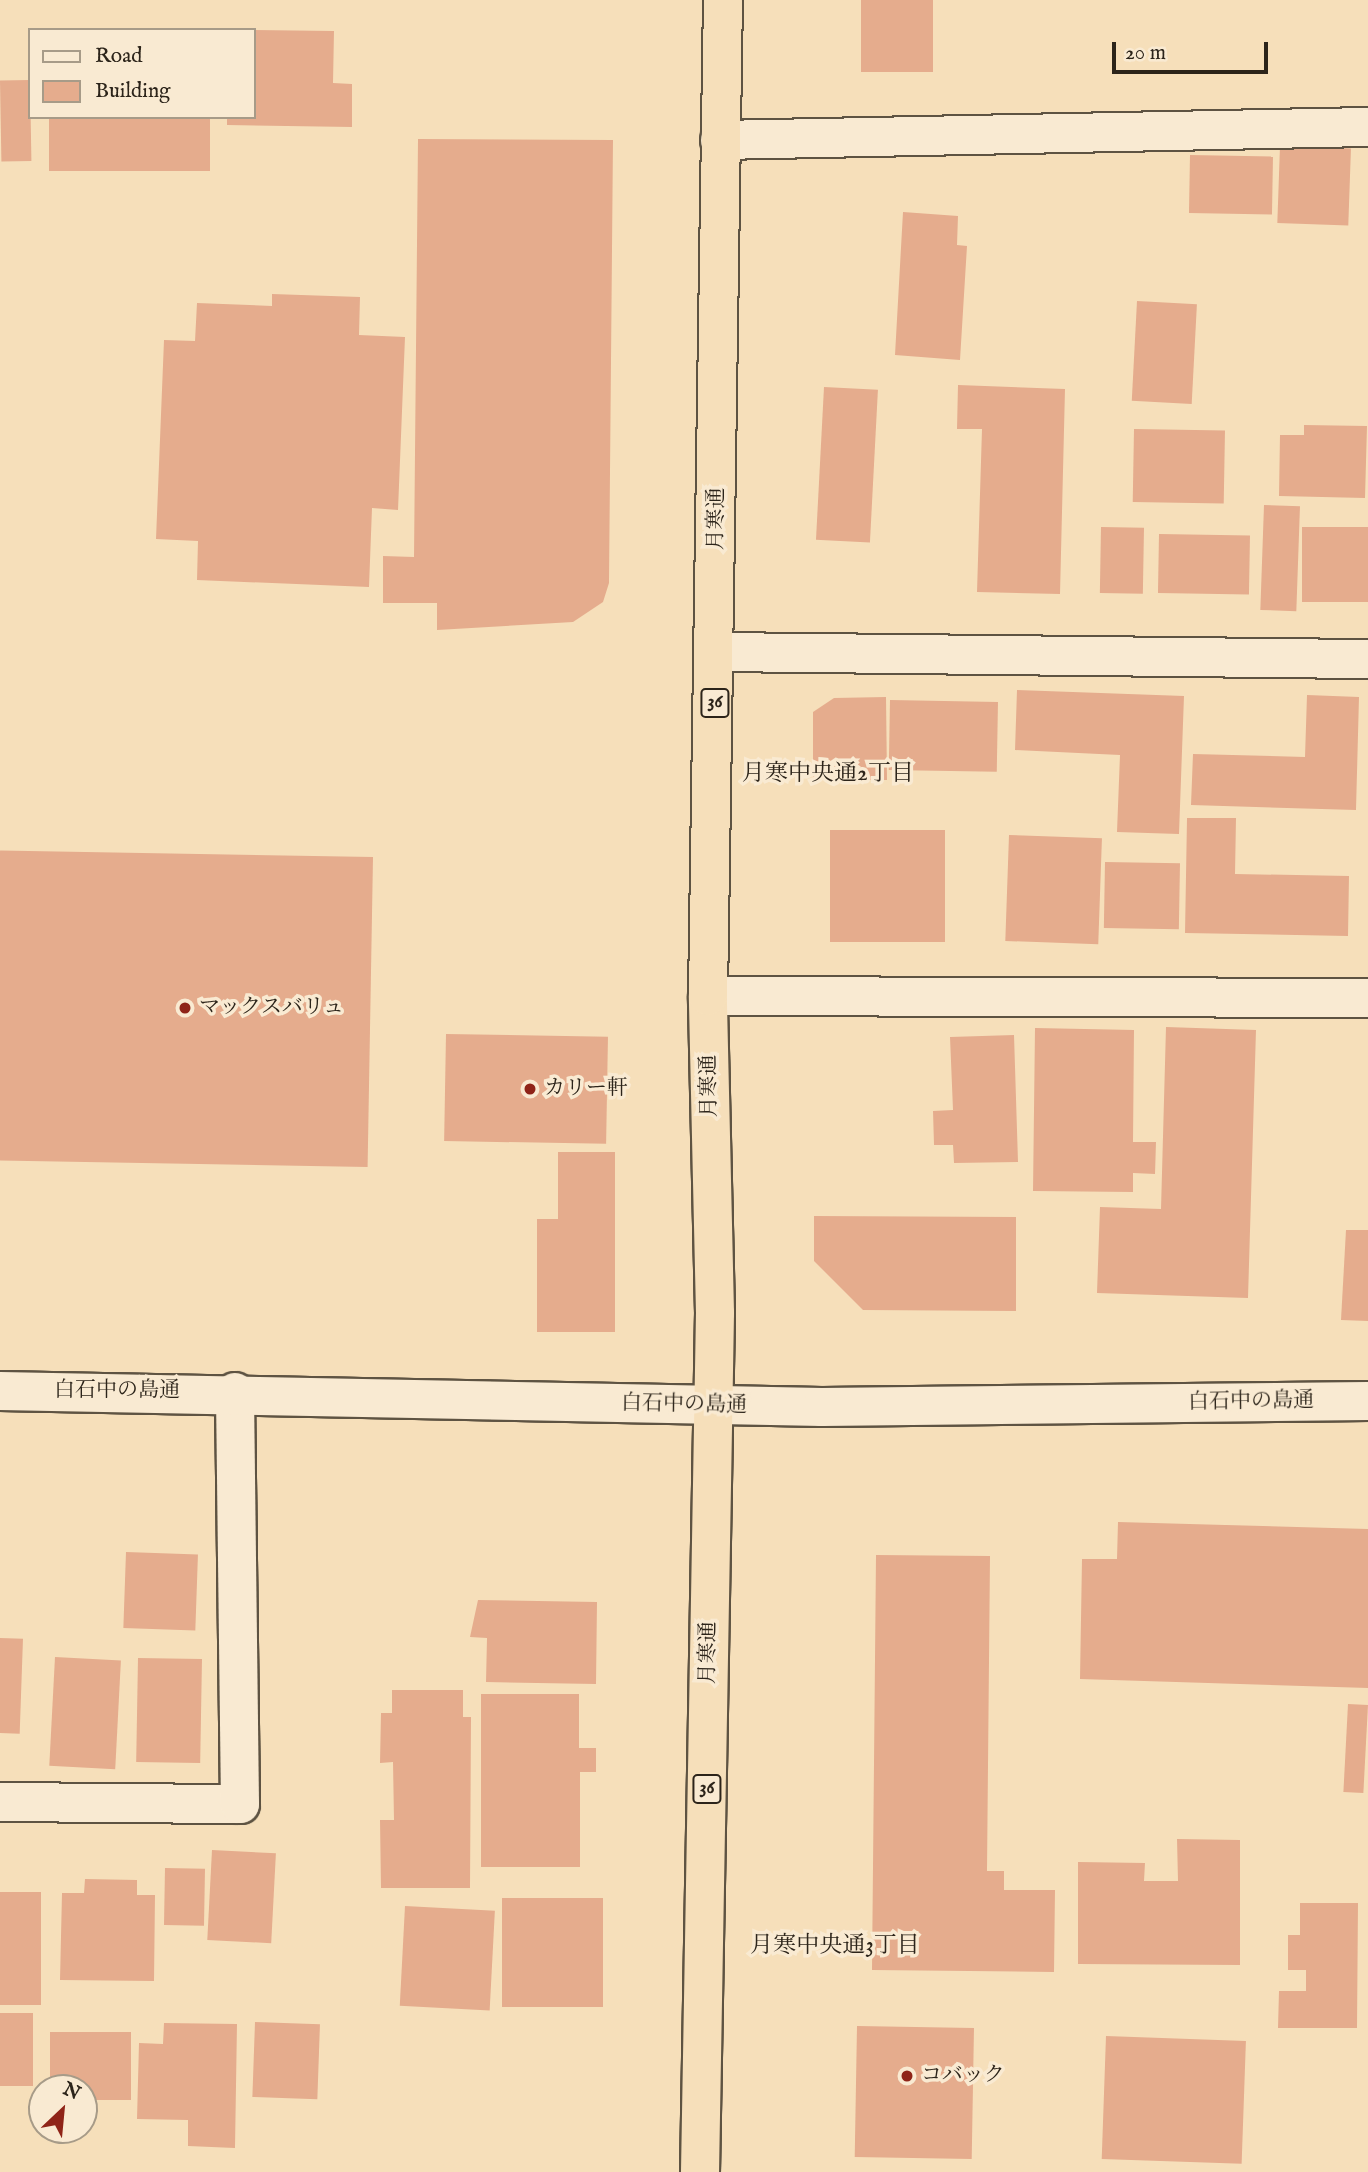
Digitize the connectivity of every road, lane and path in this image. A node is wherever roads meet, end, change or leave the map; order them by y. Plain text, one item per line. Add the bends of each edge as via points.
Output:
1 (723, 0) edge
2 (1368, 127) edge
3 (720, 141) junction
4 (716, 652) junction
5 (1368, 659) edge
6 (708, 996) junction
7 (1368, 998) edge
8 (0, 1391) edge
9 (235, 1392) junction
10 (1368, 1401) edge
11 (714, 1405) junction
12 (0, 1802) edge
13 (701, 2172) edge

1 - 3 highway, 月寒通 / 36
2 - 3 street
3 - 4 highway, 月寒通 / 36
4 - 5 street
4 - 6 highway, 月寒通 / 36
6 - 7 street
6 - 11 highway, 月寒通 / 36
8 - 9 street, 白石中の島通
9 - 11 street, 白石中の島通
9 - 12 street via 240,1804
10 - 11 street, 白石中の島通
11 - 13 highway, 月寒通 / 36

